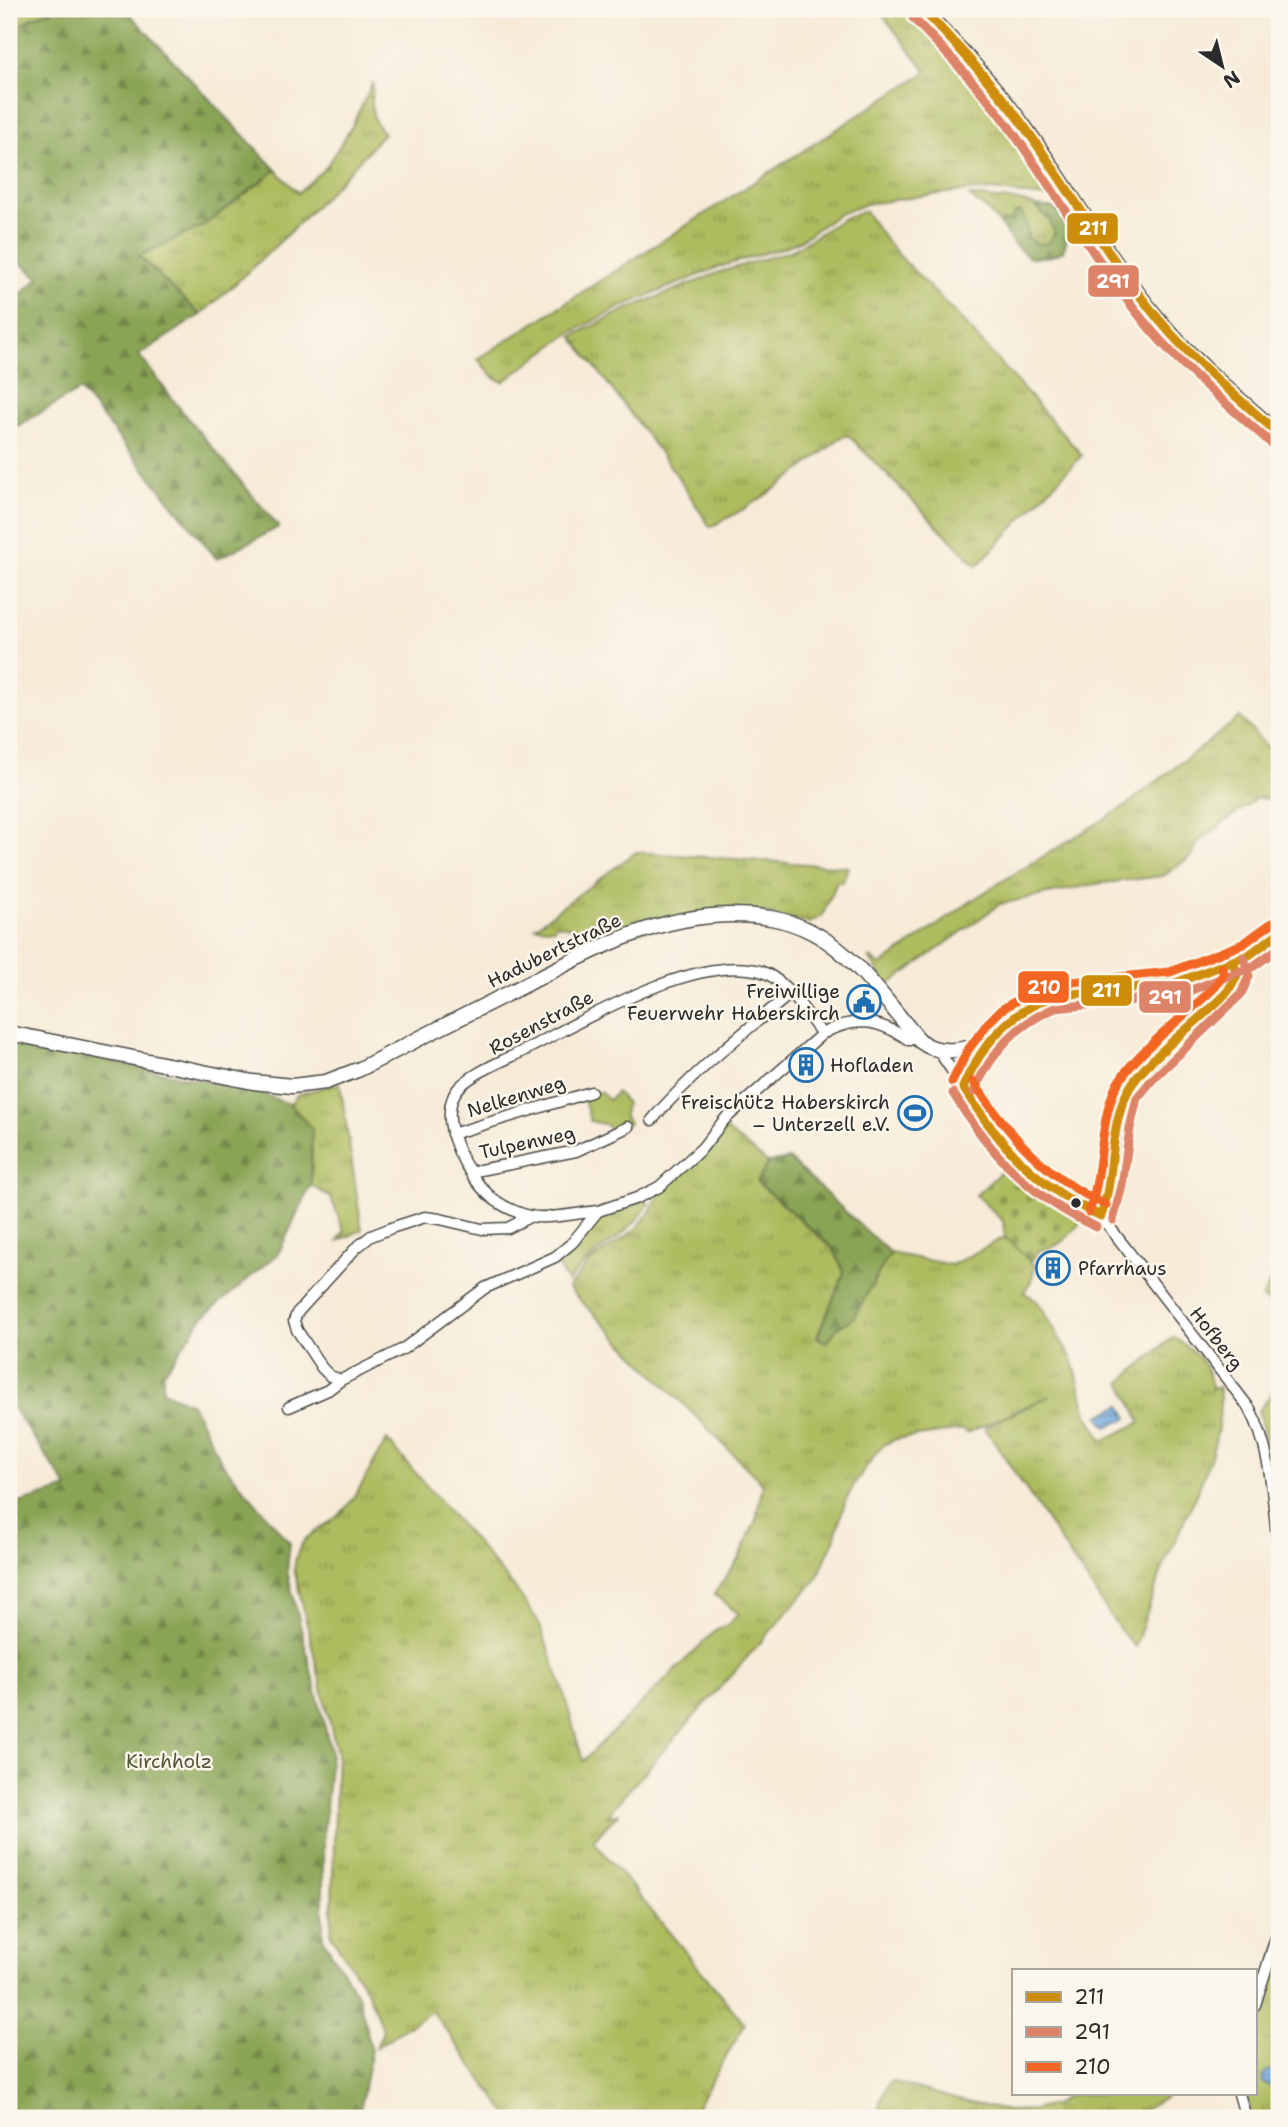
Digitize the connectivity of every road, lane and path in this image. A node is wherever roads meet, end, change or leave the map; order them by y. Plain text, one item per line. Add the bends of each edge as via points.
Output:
1 (922, 9) edge
2 (1279, 434) edge
3 (1278, 936) edge
4 (1233, 962) junction
5 (790, 994) junction
6 (9, 1032) edge
7 (822, 1034) junction
8 (915, 1036) junction
9 (938, 1050) junction
10 (591, 1092) dead end
11 (652, 1120) dead end
12 (628, 1127) dead end
13 (452, 1134) junction
14 (470, 1172) junction
15 (597, 1211) junction
16 (531, 1216) junction
17 (1101, 1216) junction
18 (341, 1380) junction
19 (289, 1407) dead end
20 (1279, 1555) edge
21 (1279, 1928) edge
22 (1256, 2002) edge
23 (1240, 2096) edge
24 (1245, 2118) edge

1 - 2 street via 1025,128 1161,322
3 - 4 street
4 - 9 street via 1173,984 1052,996 1017,1013 988,1039 967,1048
4 - 17 street via 1236,978 1221,998 1131,1083 1120,1112 1112,1180
5 - 7 street, Rosenstraße
5 - 11 street via 705,1065
5 - 13 street, Rosenstraße via 779,980 765,973 724,970 695,974 614,1003 461,1086 452,1100
6 - 8 street, Hadubertstraße via 253,1082 307,1085 360,1069 613,940 676,920 757,915 803,927 837,948
7 - 8 street, Rosenstraße via 839,1024 872,1022 909,1040
7 - 15 street, Rosenstraße via 724,1119 665,1183
8 - 9 street, Hadubertstraße
9 - 17 street via 979,1115 1012,1155 1045,1186
10 - 13 street, Nelkenweg
12 - 14 street, Tulpenweg via 576,1151
13 - 14 street, Rosenstraße
14 - 16 street, Rosenstraße via 505,1207
15 - 16 street, Rosenstraße
15 - 18 street via 555,1257 485,1287 403,1349
16 - 18 street, Rosenstraße via 508,1228 482,1229 425,1217 364,1241 294,1321 322,1368
17 - 20 street, Hofberg via 1250,1409 1266,1459
18 - 19 street
21 - 22 street
23 - 24 street

